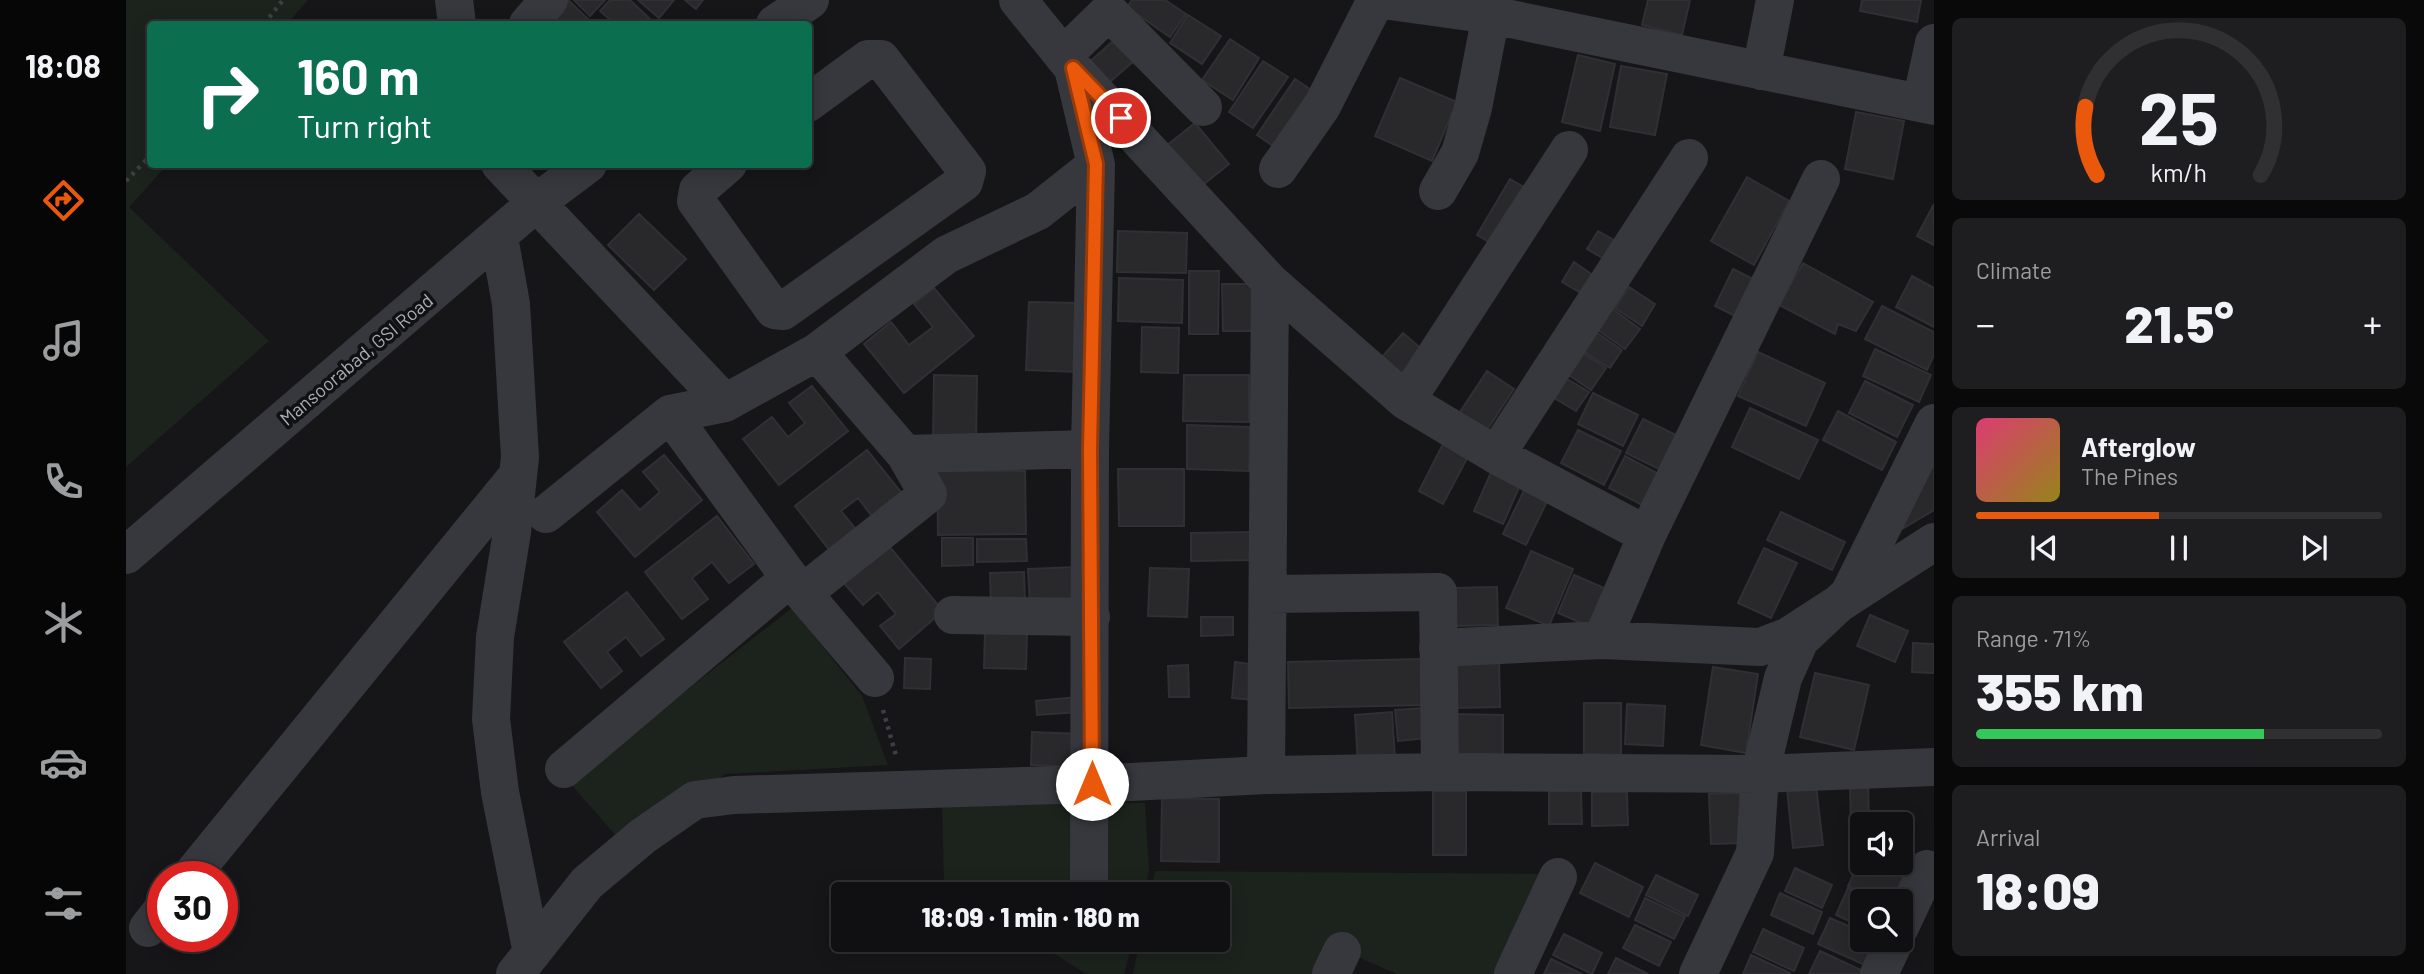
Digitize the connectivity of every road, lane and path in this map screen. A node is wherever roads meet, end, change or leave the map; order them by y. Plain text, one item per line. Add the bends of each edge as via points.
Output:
1 (283, 0) edge
2 (454, 0) edge
3 (549, 0) edge
4 (1018, 0) edge
5 (1376, 0) edge
6 (1384, 0) edge
7 (1775, 0) edge
8 (1491, 15) junction
9 (266, 21) edge
10 (457, 21) edge
11 (531, 21) edge
12 (1934, 43) edge
13 (1068, 62) junction
14 (1761, 71) junction
15 (812, 100) edge
16 (1928, 105) edge
17 (1203, 107) dead end
18 (1569, 149) dead end
19 (147, 159) edge
20 (1689, 159) dead end
21 (1096, 164) junction
22 (504, 168) edge
23 (583, 168) edge
24 (723, 168) edge
25 (1278, 169) dead end
26 (1821, 179) dead end
27 (126, 181) edge
28 (1438, 191) dead end
29 (536, 203) junction
30 (499, 237) junction
31 (1270, 282) junction
32 (817, 352) junction
33 (1406, 401) junction
34 (725, 403) junction
35 (670, 414) junction
36 (1934, 423) edge
37 (1090, 449) junction
38 (905, 454) junction
39 (1496, 455) junction
40 (517, 475) junction
41 (546, 514) dead end
42 (1647, 534) junction
43 (1934, 542) edge
44 (126, 555) edge
45 (797, 585) junction
46 (1268, 594) junction
47 (1849, 594) junction
48 (953, 615) dead end
49 (1091, 617) junction
50 (1602, 640) junction
51 (1438, 648) junction
52 (875, 678) joint
53 (1934, 767) edge
54 (564, 769) dead end
55 (1440, 772) junction
56 (1760, 774) junction
57 (1266, 775) junction
58 (1092, 784) junction
59 (905, 788) junction
60 (203, 861) edge
61 (1927, 869) dead end
62 (1558, 877) dead end
63 (1089, 882) edge
64 (1913, 899) edge
65 (1889, 952) edge
66 (523, 963) edge
67 (1513, 974) edge
68 (1698, 974) edge
69 (1879, 974) edge

1 - 9 path
2 - 10 street
3 - 11 street
4 - 13 street
5 - 25 street via 1322,106
6 - 8 street
7 - 14 street
8 - 14 street
8 - 28 street via 1460,153
12 - 16 street
13 - 17 street via 1104,16 1112,15
13 - 21 street
13 - 31 street
14 - 16 street
15 - 24 street via 868,59 881,59 967,171 964,182 783,311 774,310 696,201 698,190
18 - 33 street
19 - 27 path
20 - 39 street
21 - 32 street via 1038,211 946,255
21 - 37 street
22 - 29 street
23 - 29 street, Mansoorabad, GSI Road
26 - 42 street
29 - 30 street, Mansoorabad, GSI Road
29 - 34 street
30 - 40 street via 511,304 520,457
30 - 44 street, Mansoorabad, GSI Road
31 - 33 street
31 - 46 street
32 - 34 street
32 - 38 street
33 - 39 street
34 - 35 street
35 - 41 street
35 - 45 street
36 - 47 street
37 - 38 street
37 - 49 street
38 - 45 street via 928,494
39 - 42 street
40 - 60 street
40 - 66 street via 495,637 491,719
42 - 50 street
43 - 47 street
45 - 52 street
45 - 54 street
46 - 51 street via 1438,592
46 - 57 street
47 - 50 street via 1787,637 1760,647
47 - 56 street via 1800,640 1783,678
48 - 49 street
49 - 58 street
50 - 51 street
51 - 55 street
52 - 59 path
53 - 56 street
55 - 56 street
55 - 57 street
56 - 68 street via 1755,853
57 - 58 street
58 - 59 street
58 - 63 street
59 - 66 street via 734,794 695,800 587,883
61 - 64 street
62 - 67 street
65 - 69 street

